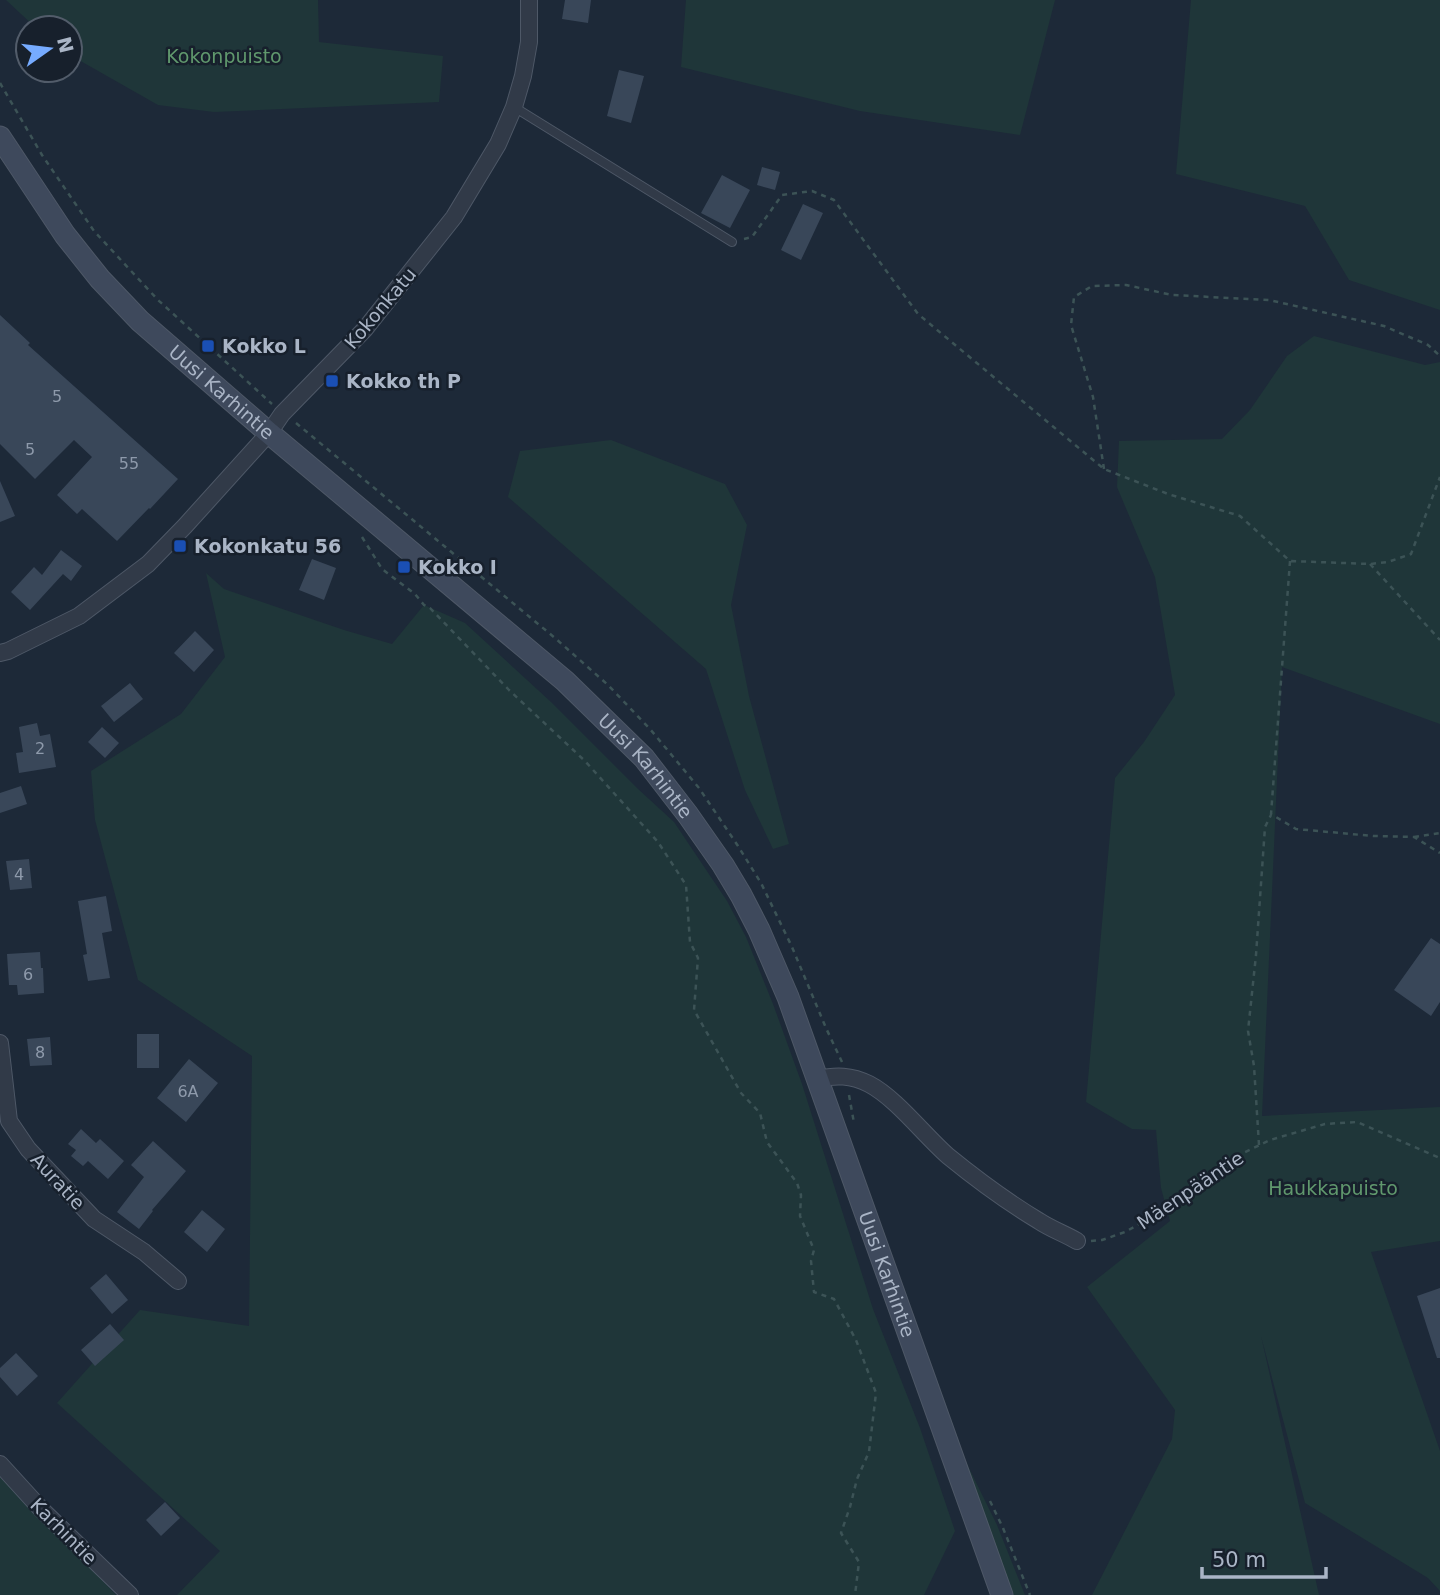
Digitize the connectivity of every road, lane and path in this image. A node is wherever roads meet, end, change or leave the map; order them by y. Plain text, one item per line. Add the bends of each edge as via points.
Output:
1 (529, 0) edge
2 (0, 83) edge
3 (514, 107) junction
4 (0, 137) edge
5 (732, 242) joint
6 (1440, 356) edge
7 (282, 414) junction
8 (269, 433) junction
9 (1104, 469) junction
10 (1440, 477) edge
11 (358, 531) dead end
12 (1290, 561) junction
13 (1370, 564) junction
14 (1440, 640) edge
15 (0, 653) edge
16 (1271, 814) junction
17 (1440, 833) edge
18 (1414, 837) junction
19 (1440, 853) edge
20 (0, 1043) edge
21 (847, 1076) junction
22 (817, 1079) junction
23 (855, 1125) dead end
24 (1259, 1145) junction
25 (1440, 1158) edge
26 (1077, 1241) joint
27 (178, 1281) dead end
28 (0, 1464) edge
29 (986, 1493) dead end
30 (130, 1595) edge
31 (855, 1595) edge
32 (1002, 1595) edge
33 (1030, 1595) edge

1 - 3 street, Kokonkatu via 529,42
2 - 7 path, Uusi Karhintie via 94,231 158,300
3 - 5 lane
3 - 7 street, Kokonkatu via 498,144 454,217 365,329
4 - 8 street, Uusi Karhintie via 100,279 140,321
5 - 9 path via 752,237 782,195 812,191 834,200 918,314
6 - 9 path via 1428,345 1384,326 1269,300 1171,295 1125,285 1092,286 1074,297 1071,326 1093,397
7 - 8 street, Kokonkatu
7 - 21 path, Uusi Karhintie via 555,638 650,729 699,788 761,883
8 - 15 street, Kokonkatu via 148,564 79,616
8 - 22 street, Uusi Karhintie via 565,681 644,758 741,895 788,997
9 - 12 path via 1240,516
10 - 13 path via 1410,554
11 - 31 path via 382,569 430,608 585,761 658,842 686,886 690,942 698,958 694,1010 741,1093 760,1113 767,1142 797,1183 800,1216 814,1250 814,1292 834,1299 876,1393 869,1452 841,1533 859,1562
12 - 13 path
12 - 16 path
13 - 14 path
16 - 18 path via 1296,829
16 - 24 path via 1265,827 1248,1031
17 - 18 path
18 - 19 path
20 - 27 street, Auratie via 9,1121 28,1149 93,1219
21 - 22 street
21 - 23 path, Uusi Karhintie
21 - 26 street via 871,1085 981,1181 1039,1222
22 - 32 street, Uusi Karhintie
24 - 25 path, Mäenpääntie via 1325,1124 1357,1122
24 - 26 path, Mäenpääntie via 1125,1232 1102,1240
28 - 30 street, Karhintie
29 - 33 path

